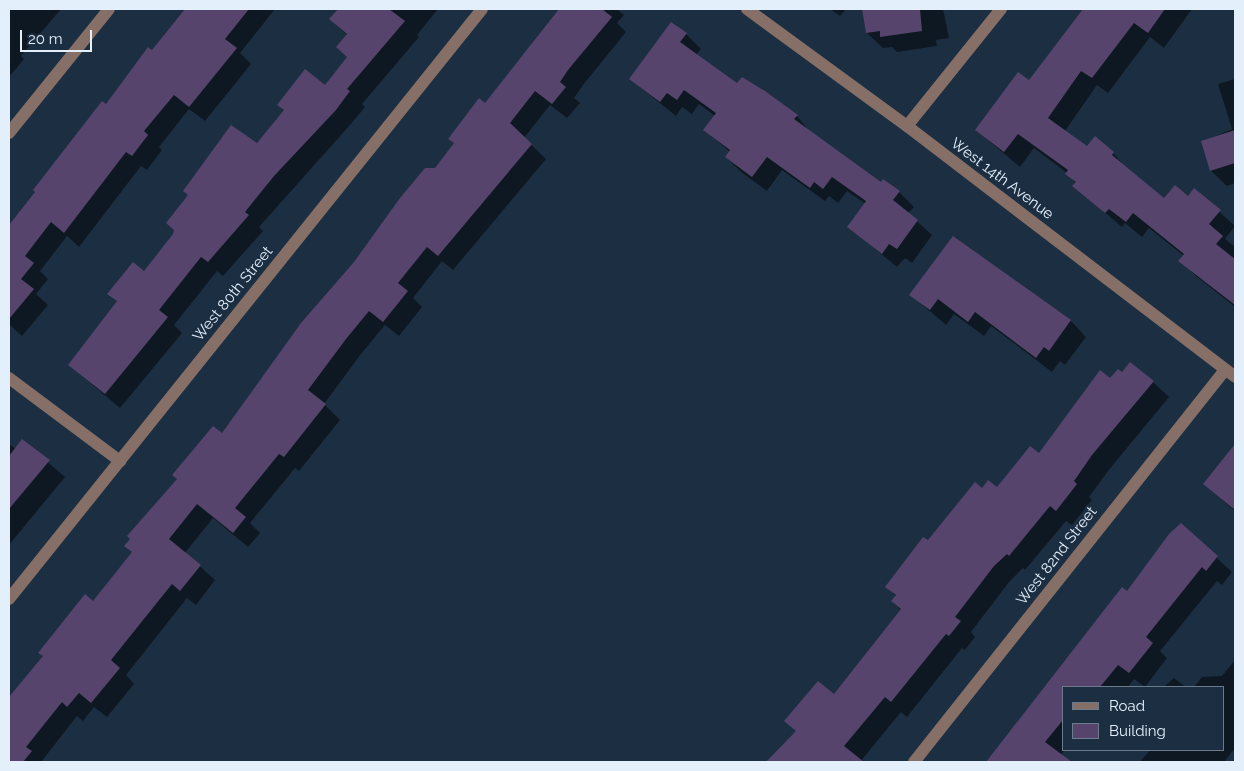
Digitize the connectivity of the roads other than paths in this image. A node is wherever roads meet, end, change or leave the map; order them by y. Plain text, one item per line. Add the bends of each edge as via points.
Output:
1 (109, 9) edge
2 (482, 9) edge
3 (747, 9) edge
4 (1000, 9) edge
5 (907, 126) junction
6 (9, 133) edge
7 (1230, 373) edge
8 (9, 378) edge
9 (120, 461) junction
10 (9, 599) edge
11 (914, 762) edge

1 - 6 street
2 - 9 street, West 80th Street
3 - 5 street, West 14th Avenue
4 - 5 street
5 - 7 street, West 14th Avenue
7 - 11 street, West 82nd Street
8 - 9 street
9 - 10 street, West 80th Street

